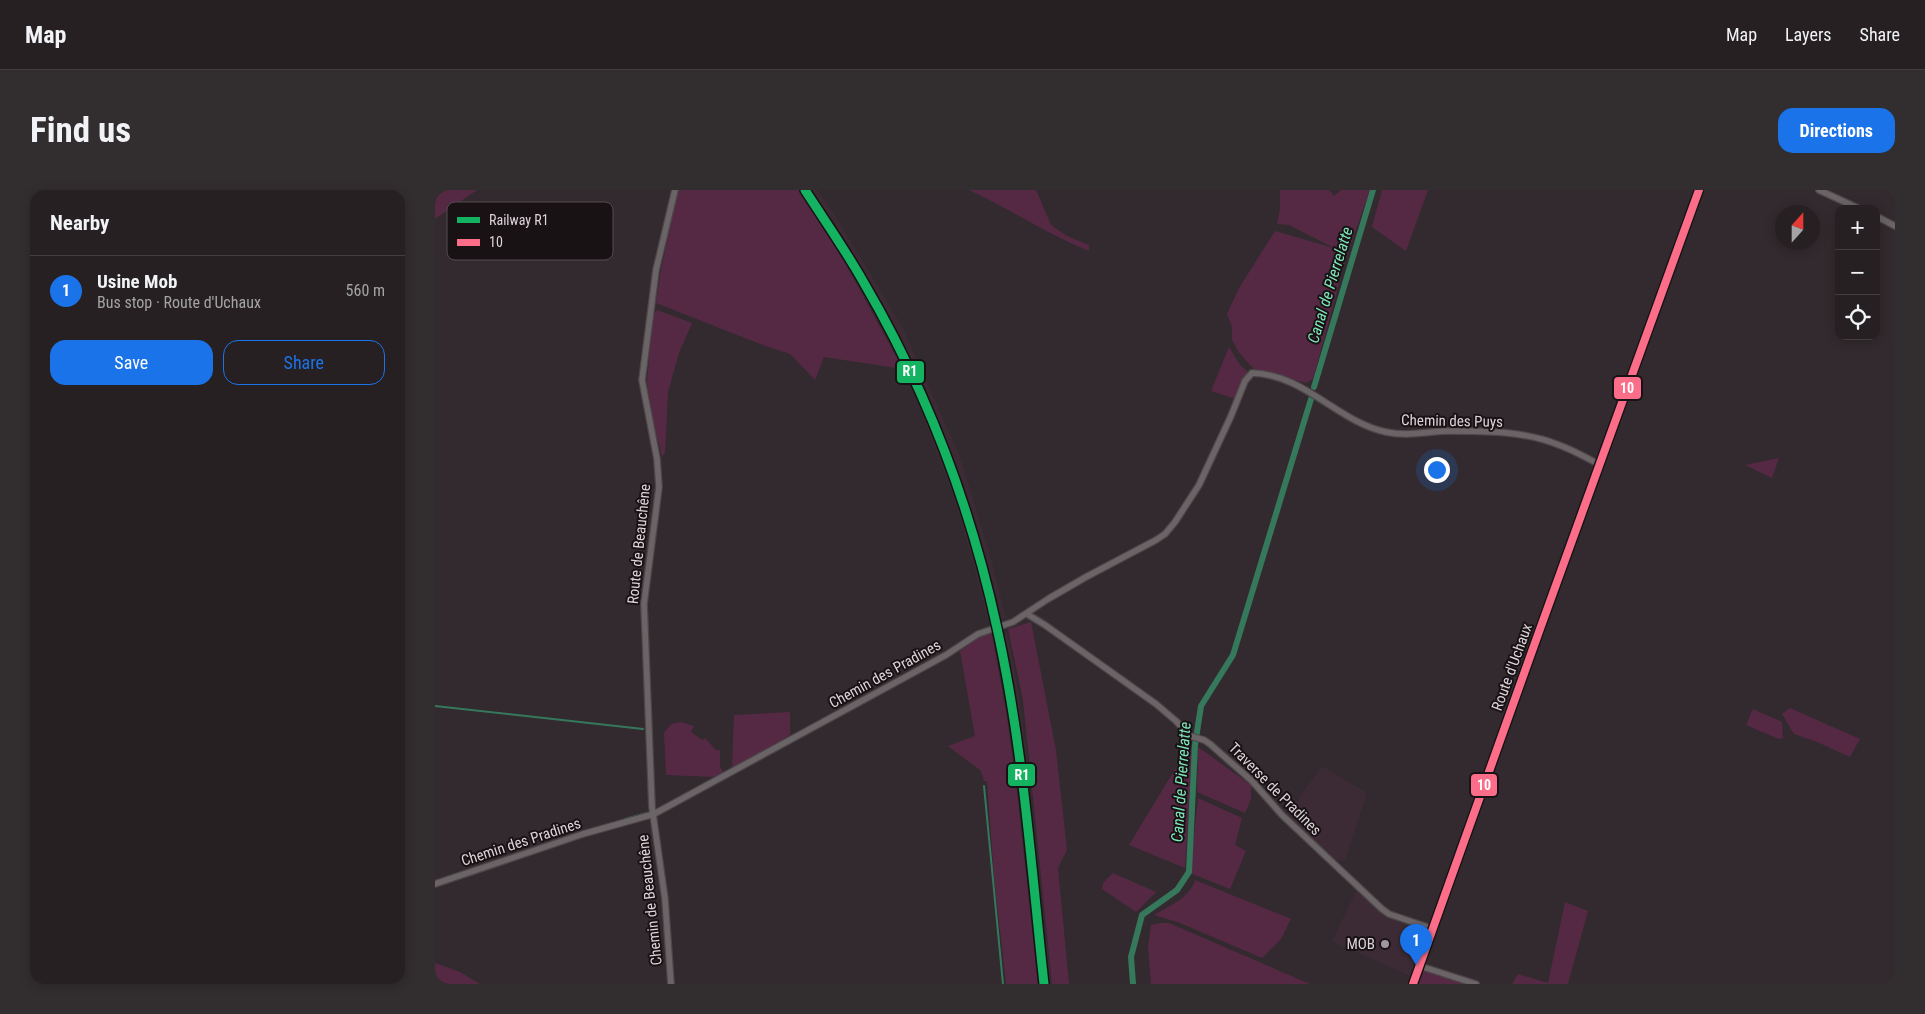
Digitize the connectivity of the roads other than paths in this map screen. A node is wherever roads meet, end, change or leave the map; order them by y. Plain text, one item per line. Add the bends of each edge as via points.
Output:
1 (675, 190) edge
2 (1699, 190) edge
3 (1819, 190) edge
4 (1851, 205) edge
5 (1880, 218) edge
6 (1895, 226) edge
7 (1252, 372) joint
8 (1600, 465) junction
9 (1027, 614) junction
10 (654, 814) junction
11 (435, 884) edge
12 (1433, 929) junction
13 (1420, 966) junction
14 (671, 984) edge
15 (1413, 984) edge
16 (1476, 984) edge

1 - 10 street, Route de Beauchêne via 656,270 642,380 659,487 644,604
2 - 8 main road, Route d'Uchaux
3 - 4 street
5 - 6 street
7 - 8 street, Chemin des Puys via 1301,386 1357,420 1385,432 1467,431 1525,436 1559,445
7 - 9 street, Chemin des Pradines via 1245,381 1206,471 1175,522 1156,540 1086,577
8 - 12 main road, Route d'Uchaux
9 - 10 street, Chemin des Pradines via 1008,625 978,634 946,655
9 - 12 street, Traverse de Pradines via 1156,704 1185,733 1210,744 1382,909
10 - 11 street, Chemin des Pradines via 583,834
10 - 14 street, Chemin de Beauchêne
12 - 13 main road, Route d'Uchaux
13 - 15 main road, Route d'Uchaux
13 - 16 street

